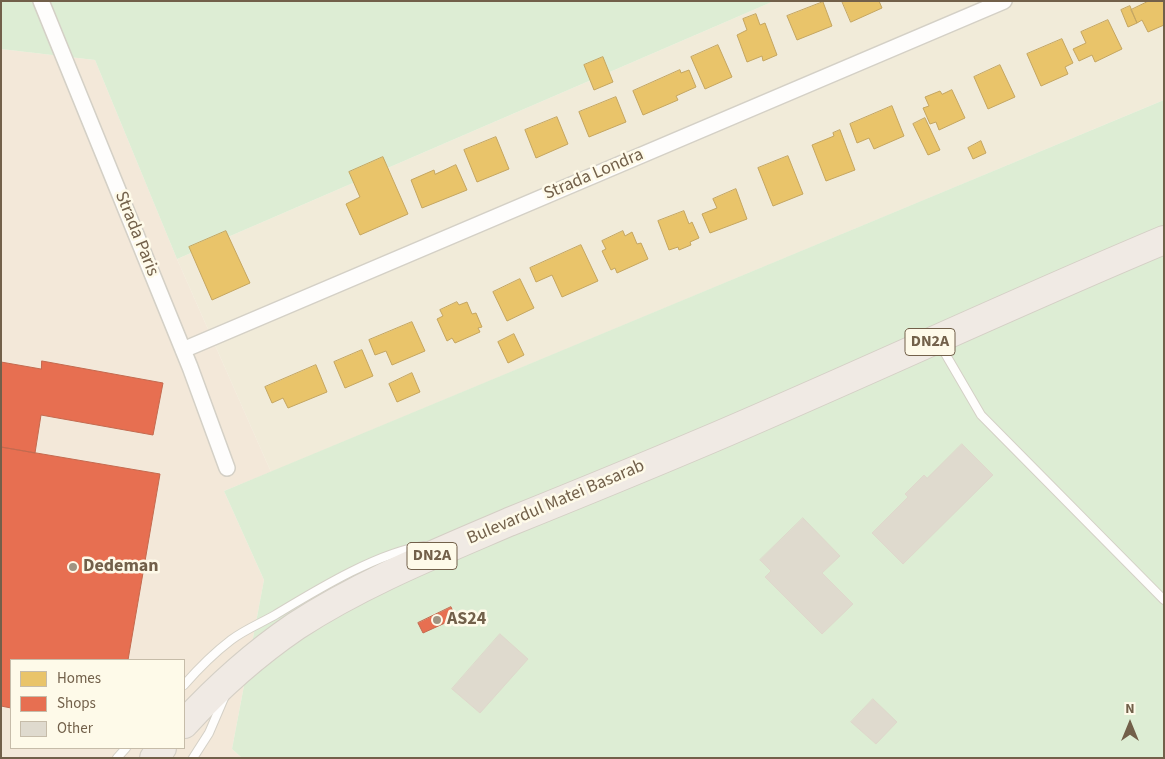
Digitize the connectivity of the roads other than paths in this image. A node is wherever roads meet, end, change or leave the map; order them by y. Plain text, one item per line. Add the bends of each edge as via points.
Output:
1 (41, 1) edge
2 (1004, 1) edge
3 (1164, 240) edge
4 (936, 339) junction
5 (183, 350) junction
6 (227, 468) dead end
7 (461, 542) junction
8 (1164, 600) edge
9 (234, 675) junction
10 (185, 684) edge
11 (185, 723) edge
12 (193, 758) edge

1 - 5 street, Strada Paris
2 - 5 street, Strada Londra
3 - 4 highway, DN2A
4 - 7 highway, Bulevardul Matei Basarab / DN2A via 711,439
4 - 8 lane via 982,415
5 - 6 street, Strada Paris
7 - 9 highway, Bulevardul Matei Basarab / DN2A via 391,574 296,626
7 - 10 lane via 406,548 359,569 232,639
9 - 11 highway, Bulevardul Matei Basarab / DN2A
9 - 12 lane via 209,733

